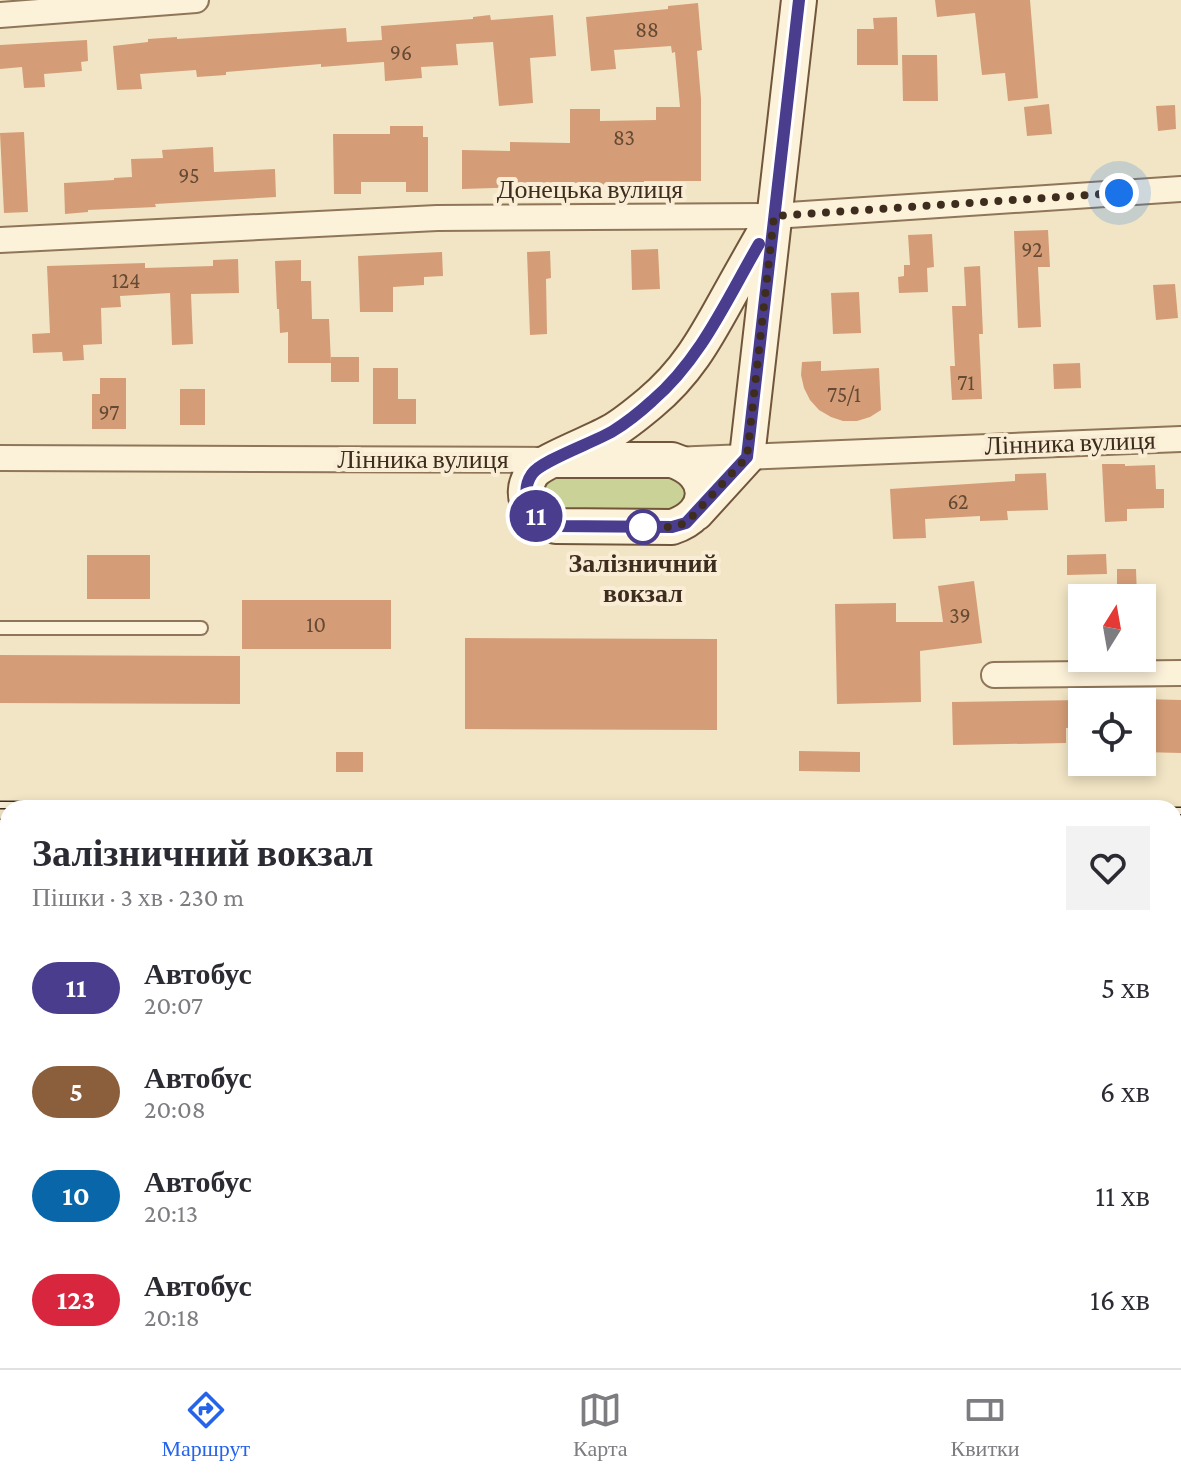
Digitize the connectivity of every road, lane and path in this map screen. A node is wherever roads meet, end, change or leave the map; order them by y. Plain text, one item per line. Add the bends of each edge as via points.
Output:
1 (196, 0) edge
2 (799, 0) edge
3 (7, 10) edge
4 (1181, 189) edge
5 (774, 216) junction
6 (0, 240) edge
7 (1181, 439) edge
8 (747, 457) junction
9 (0, 458) edge
10 (672, 460) junction
11 (536, 469) junction
12 (696, 513) junction
13 (0, 628) edge
14 (201, 628) dead end
15 (1181, 673) edge
16 (994, 675) dead end

1 - 3 street
2 - 5 street
4 - 5 street, Донецька вулиця
5 - 6 street, Донецька вулиця via 437,218
5 - 8 street
5 - 11 street via 696,355 675,380 613,431
7 - 8 street, Лінника вулиця
8 - 10 street, Лінника вулиця
8 - 12 street
9 - 11 street, Лінника вулиця
10 - 11 street, Лінника вулиця
10 - 12 street via 686,464 702,486
11 - 12 street via 528,503 534,514 556,526 672,527
13 - 14 lane
15 - 16 street

